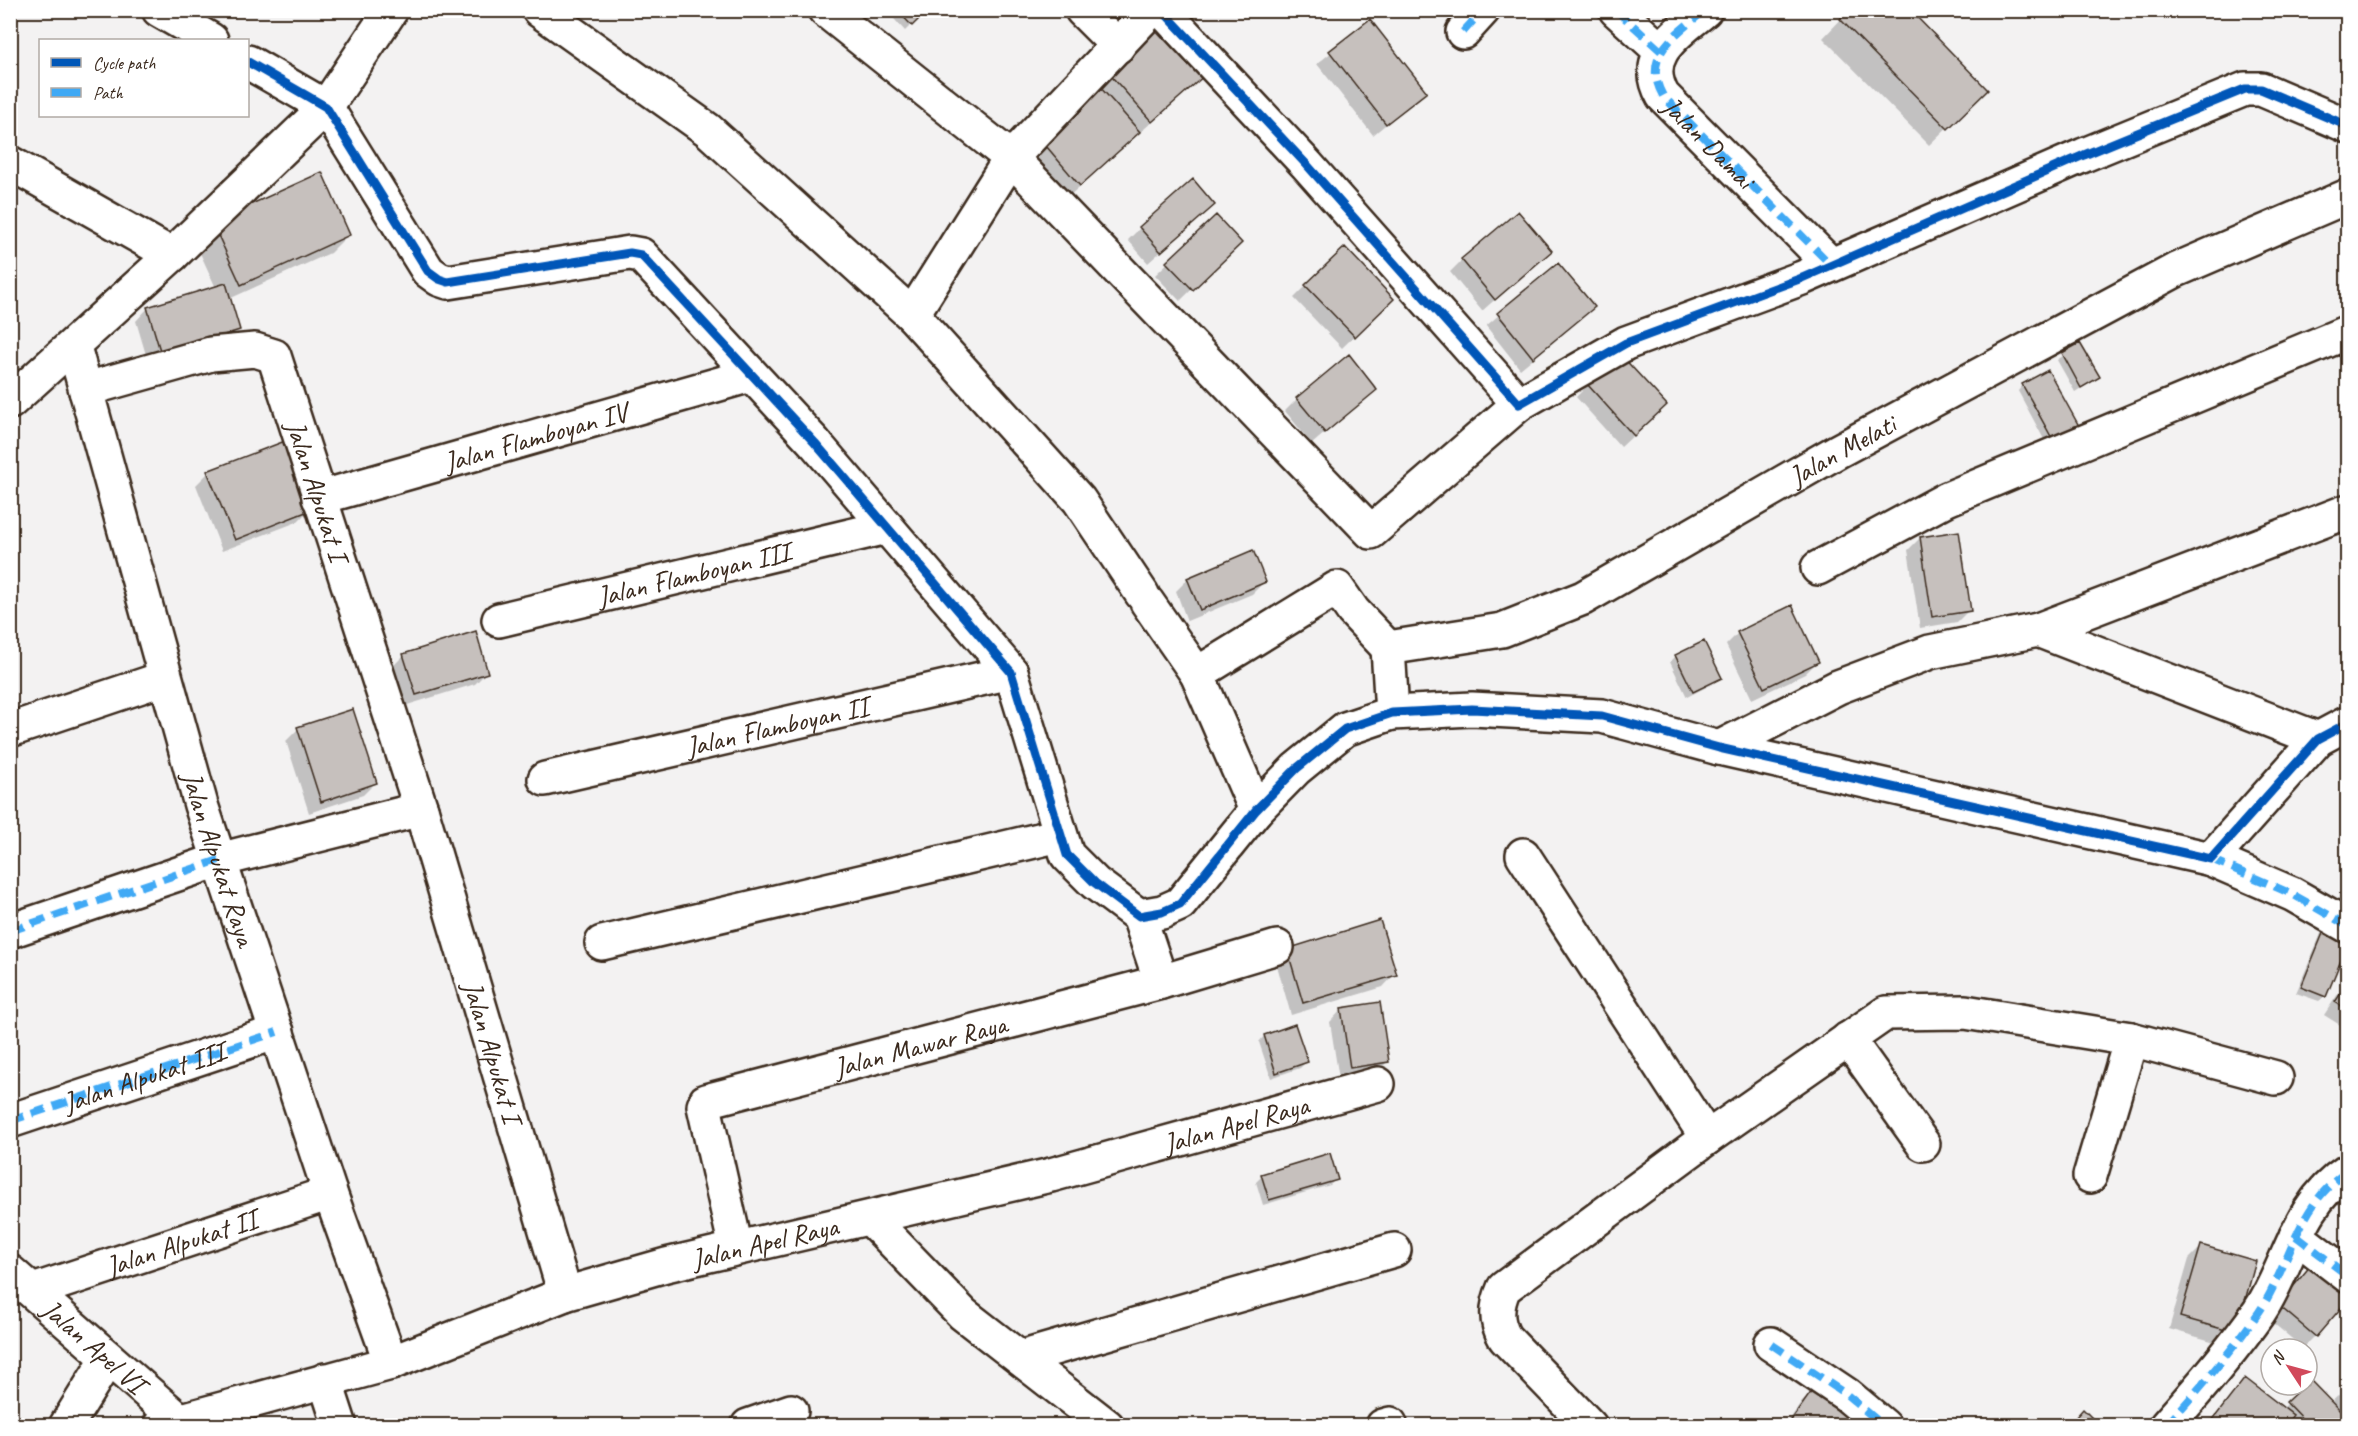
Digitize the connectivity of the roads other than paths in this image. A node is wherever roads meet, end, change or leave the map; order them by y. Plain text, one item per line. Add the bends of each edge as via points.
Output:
1 (159, 10) edge
2 (391, 10) edge
3 (539, 10) edge
4 (825, 10) edge
5 (1082, 10) edge
6 (1151, 10) edge
7 (1162, 10) edge
8 (1616, 10) edge
9 (1705, 10) edge
10 (209, 39) edge
11 (1118, 46) junction
12 (1661, 51) junction
13 (249, 63) edge
14 (326, 107) junction
15 (2348, 126) edge
16 (1011, 158) junction
17 (10, 163) edge
18 (2348, 196) edge
19 (172, 255) junction
20 (1832, 265) junction
21 (912, 315) junction
22 (2348, 332) edge
23 (74, 347) junction
24 (751, 375) junction
25 (86, 391) junction
26 (10, 402) edge
27 (1519, 404) junction
28 (319, 498) junction
29 (2348, 511) edge
30 (887, 527) junction
31 (1818, 568) dead end
32 (499, 620) dead end
33 (2038, 630) junction
34 (1388, 648) junction
35 (1011, 672) junction
36 (1197, 675) junction
37 (165, 678) junction
38 (1392, 713) junction
39 (2348, 723) edge
40 (10, 730) edge
41 (2318, 739) junction
42 (1719, 748) junction
43 (545, 779) dead end
44 (421, 809) junction
45 (1256, 810) junction
46 (1059, 835) junction
47 (1523, 855) dead end
48 (2211, 859) junction
49 (219, 860) junction
50 (1138, 916) junction
51 (2348, 926) edge
52 (10, 931) edge
53 (602, 943) dead end
54 (1277, 947) dead end
55 (1161, 982) junction
56 (277, 1032) junction
57 (1848, 1039) junction
58 (2131, 1039) junction
59 (2276, 1078) dead end
60 (1378, 1084) dead end
61 (10, 1121) edge
62 (1707, 1138) junction
63 (1923, 1144) dead end
64 (2348, 1171) edge
65 (2090, 1176) dead end
66 (330, 1193) junction
67 (870, 1218) junction
68 (2296, 1236) junction
69 (736, 1248) junction
70 (1394, 1250) dead end
71 (2348, 1276) edge
72 (22, 1282) edge
73 (565, 1294) junction
74 (1771, 1344) dead end
75 (108, 1358) junction
76 (1020, 1358) junction
77 (391, 1363) junction
78 (325, 1380) junction
79 (791, 1411) dead end
80 (169, 1422) edge
81 (66, 1425) edge
82 (340, 1425) edge
83 (748, 1425) edge
84 (1107, 1425) edge
85 (1590, 1425) edge
86 (1884, 1425) edge
87 (2166, 1425) edge

1 - 10 street
2 - 14 street
3 - 21 street via 708,130
4 - 16 street
5 - 11 street
6 - 11 street
7 - 27 street via 1307,165
8 - 12 street
9 - 12 street, Jalan Damai
11 - 16 street
12 - 20 street, Jalan Damai via 1655,67 1656,83 1663,96
13 - 14 street
14 - 19 street
14 - 24 street via 428,271 439,279 448,282 630,253 641,255
15 - 20 street via 2261,89 2245,89
16 - 21 street
16 - 27 street via 1371,532
17 - 19 street
18 - 34 street, Jalan Melati via 2176,270 1838,450 1583,598 1502,630
19 - 23 street
20 - 27 street via 1626,343
21 - 36 street via 1079,500
22 - 31 street via 1947,499
23 - 25 street, Jalan Alpukat Raya
23 - 26 street
24 - 28 street, Jalan Flamboyan IV
24 - 30 street
25 - 28 street, Jalan Alpukat I via 211,354 255,350 274,356
25 - 37 street, Jalan Alpukat Raya
28 - 44 street, Jalan Alpukat I
29 - 33 street
30 - 32 street, Jalan Flamboyan III
30 - 35 street
33 - 41 street
33 - 42 street via 1930,652 1838,687
34 - 36 street via 1337,588
34 - 38 street
35 - 43 street, Jalan Flamboyan II
35 - 46 street
36 - 45 street
37 - 40 street
37 - 49 street, Jalan Alpukat Raya
38 - 42 street via 1472,709 1602,716
38 - 45 street via 1345,729 1296,769
39 - 41 street
41 - 48 street
42 - 48 street
44 - 49 street
44 - 73 street, Jalan Alpukat I
45 - 50 street via 1180,904
46 - 50 street via 1067,855
46 - 53 street
47 - 62 street
48 - 51 street via 2292,894
49 - 52 street
49 - 56 street, Jalan Alpukat Raya
50 - 55 street
54 - 55 street, Jalan Mawar Raya
55 - 69 street, Jalan Mawar Raya via 706,1101
56 - 61 street, Jalan Alpukat III
56 - 66 street, Jalan Alpukat Raya
57 - 58 street via 1886,1013 1965,1012
57 - 62 street
57 - 63 street
58 - 59 street
58 - 65 street
60 - 67 street, Jalan Apel Raya via 1051,1175
62 - 85 street via 1514,1280 1499,1299 1497,1318 1505,1338
64 - 68 street via 2335,1179 2308,1210
66 - 72 street, Jalan Alpukat II
66 - 77 street, Jalan Alpukat Raya
67 - 69 street, Jalan Apel Raya
67 - 76 street via 963,1314
68 - 71 street
68 - 87 street via 2259,1311
69 - 73 street, Jalan Apel Raya
70 - 76 street
72 - 75 street, Jalan Apel VI
73 - 77 street, Jalan Apel Raya
74 - 86 street
75 - 80 street, Jalan Apel VI
75 - 81 street
76 - 84 street
77 - 78 street, Jalan Apel Raya
78 - 80 street, Jalan Apel Raya
78 - 82 street
79 - 83 street

